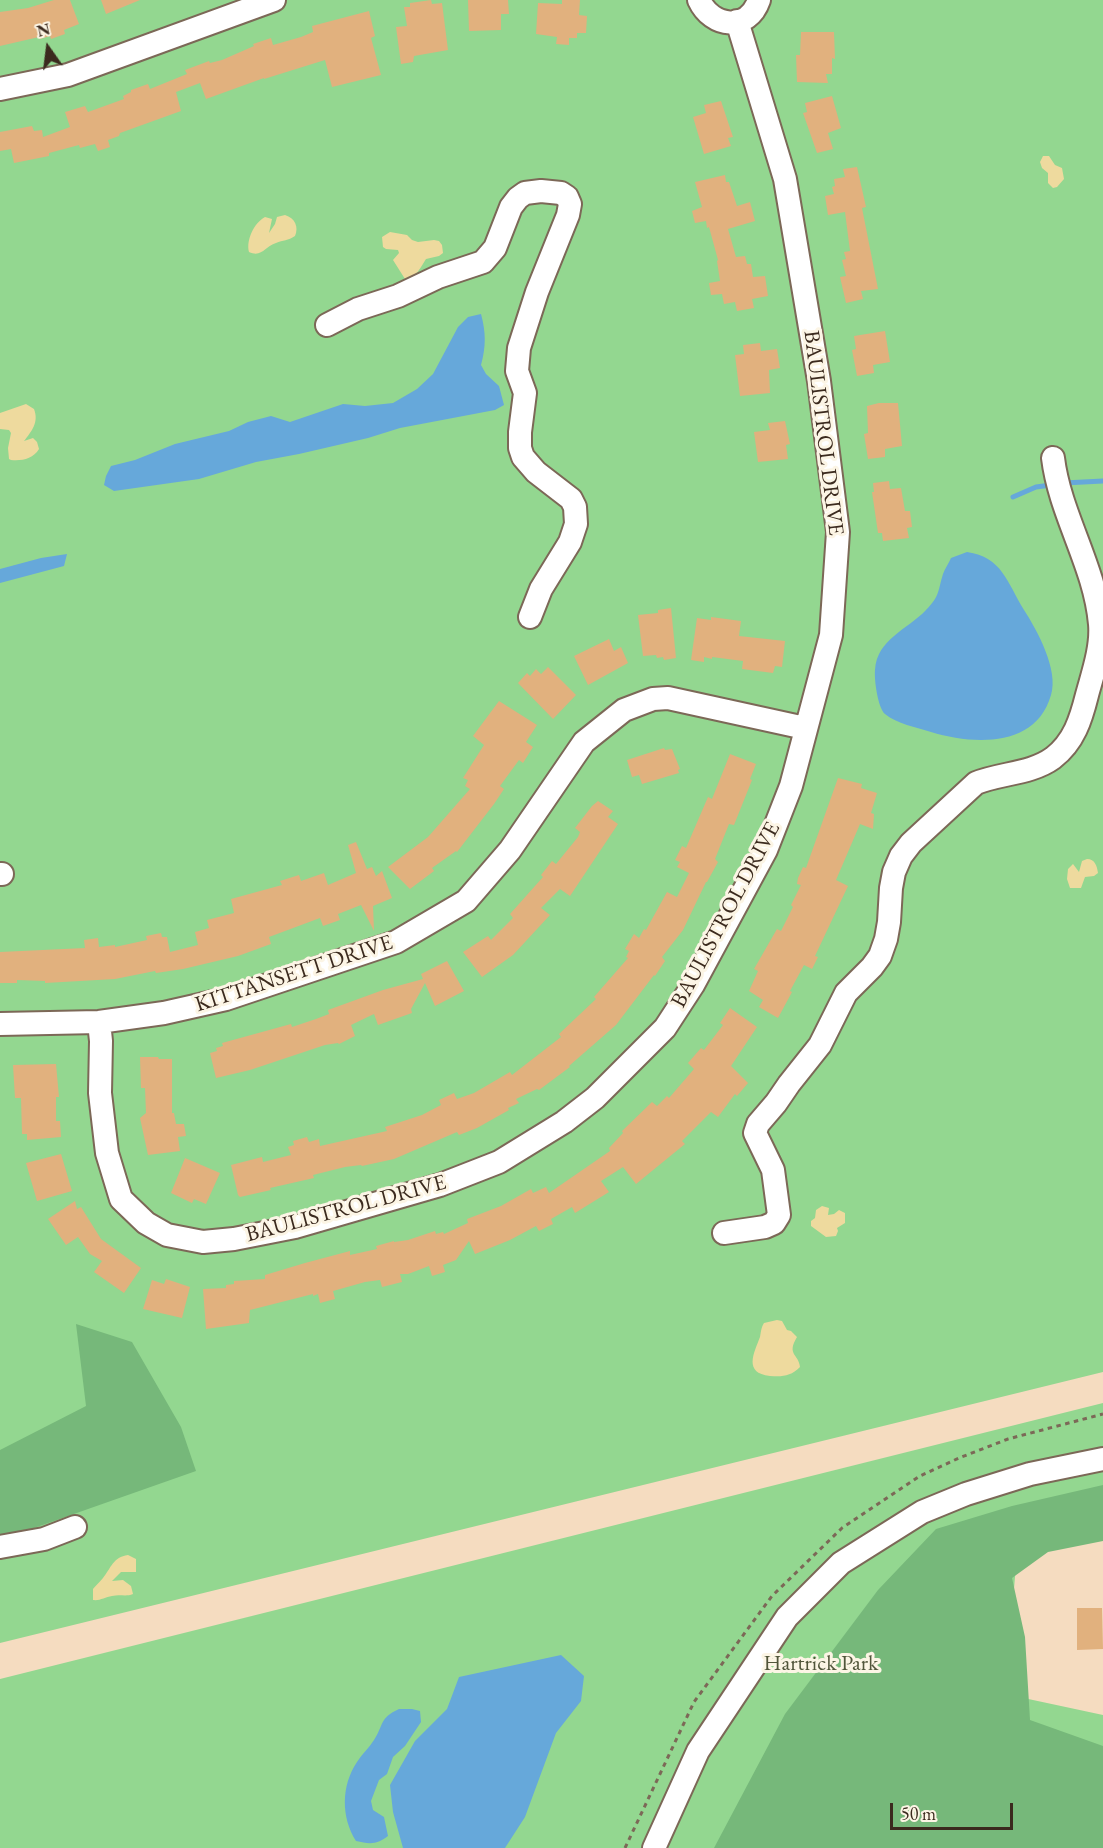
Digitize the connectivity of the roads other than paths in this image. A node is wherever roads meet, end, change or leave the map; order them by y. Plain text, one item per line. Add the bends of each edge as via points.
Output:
1 (274, 0) edge
2 (699, 0) edge
3 (759, 0) edge
4 (737, 21) junction
5 (0, 89) edge
6 (327, 325) dead end
7 (1053, 458) dead end
8 (530, 617) dead end
9 (805, 728) junction
10 (99, 1022) junction
11 (0, 1024) edge
12 (724, 1233) dead end
13 (1103, 1459) edge
14 (75, 1527) dead end
15 (0, 1547) edge
16 (654, 1848) edge

1 - 5 street via 68,75
2 - 4 street via 709,16 719,22
3 - 4 street via 752,13
4 - 9 street, BAULISTROL DRIVE via 785,179 819,381 838,532 831,635
6 - 8 street via 358,309 483,262 495,248 511,207 525,193 552,191 567,197 568,215 537,292 519,348 517,371 525,393 520,432 523,457 571,499 576,524
7 - 12 street via 1056,479 1091,581 1100,626 1091,678 1075,733 1045,764 976,783 901,856 894,872 888,931 880,956 846,993 820,1045 758,1124 755,1133 773,1170 779,1215 765,1227
9 - 10 street, KITTANSETT DRIVE via 668,698 638,703 584,742 510,850 466,901 396,942 226,999
9 - 10 street, BAULISTROL DRIVE via 791,786 766,850 693,985 665,1028 595,1098 499,1162 440,1185 295,1227 203,1242 167,1235 146,1223 121,1199 104,1129
10 - 11 street, KITTANSETT DRIVE
13 - 16 street via 1030,1474 966,1494 922,1512 841,1563 787,1617 698,1751
14 - 15 street via 44,1539

